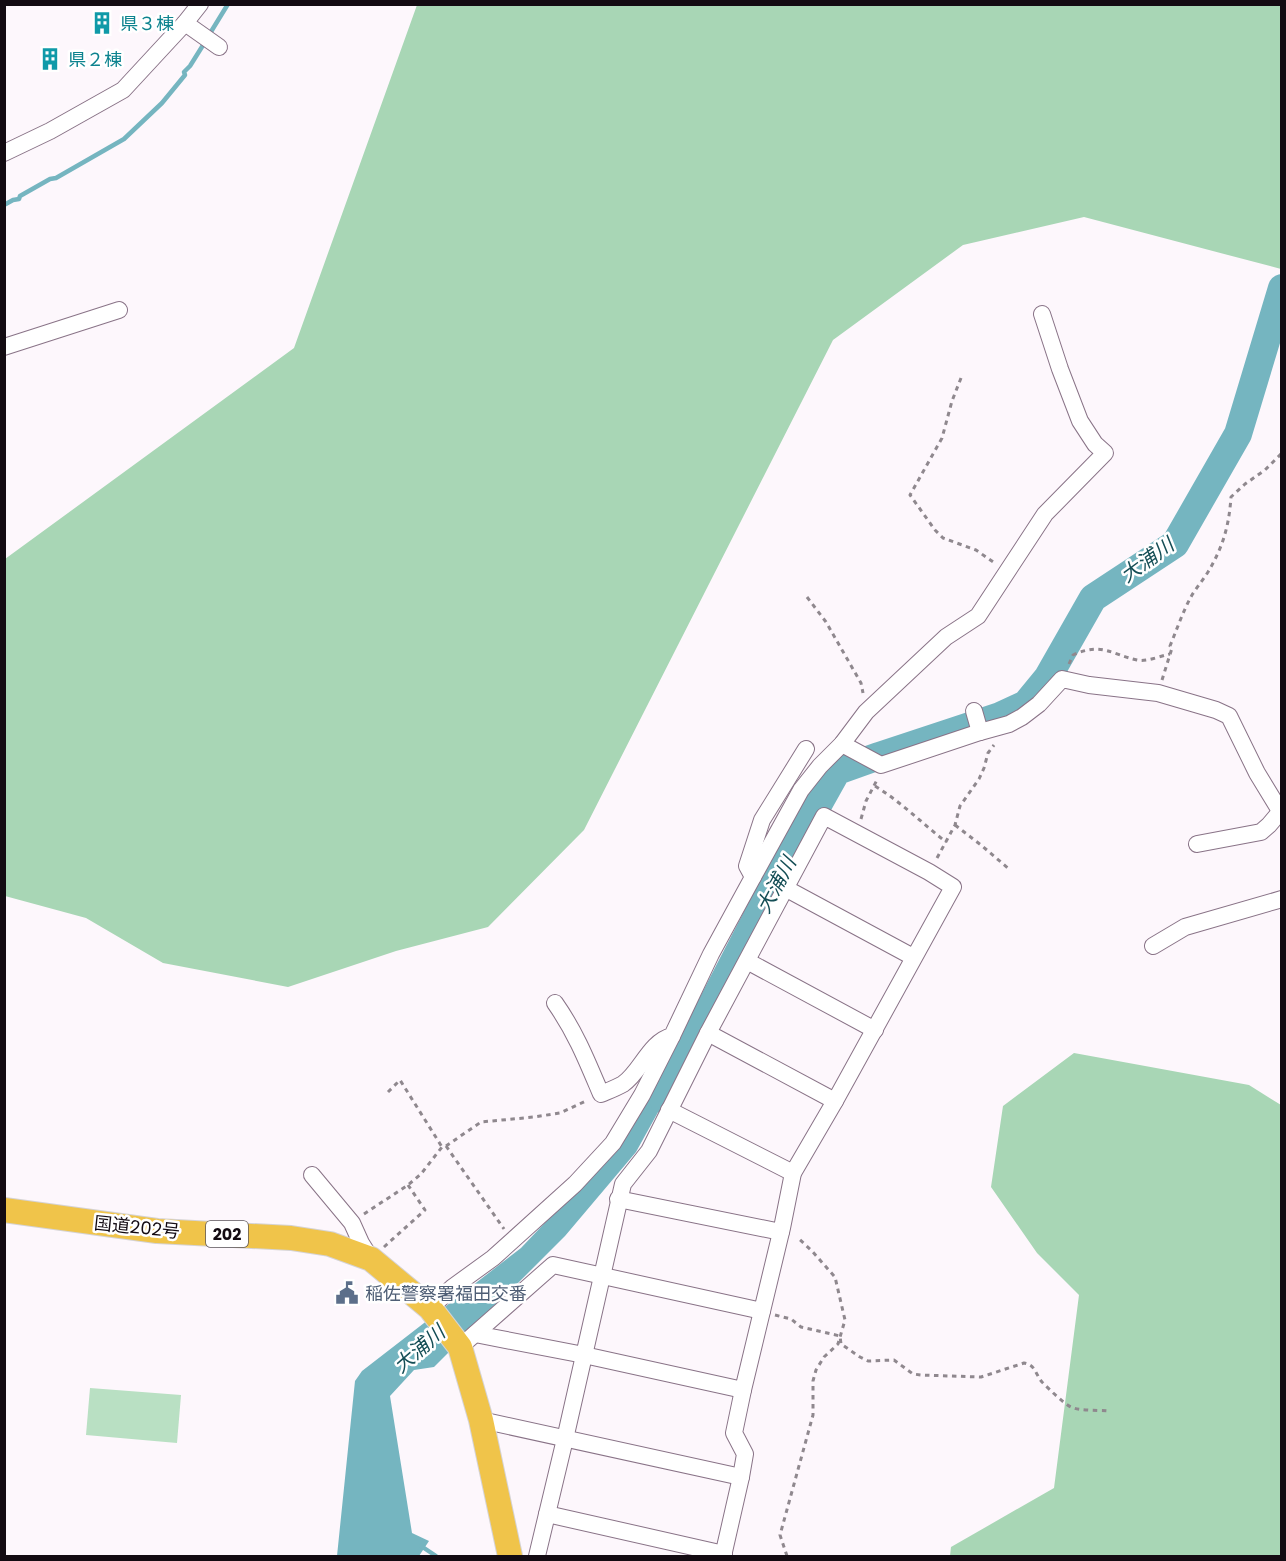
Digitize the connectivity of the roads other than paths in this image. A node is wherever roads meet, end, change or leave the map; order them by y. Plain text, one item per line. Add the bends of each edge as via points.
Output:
1 (200, 4) edge
2 (185, 23) junction
3 (219, 47) dead end
4 (4, 153) edge
5 (119, 310) dead end
6 (1042, 314) dead end
7 (4, 347) edge
8 (974, 711) dead end
9 (980, 732) junction
10 (842, 744) junction
11 (806, 748) dead end
12 (1281, 813) edge
13 (1197, 844) dead end
14 (753, 877) junction
15 (785, 888) junction
16 (1281, 899) edge
17 (1153, 946) dead end
18 (913, 957) junction
19 (747, 961) junction
20 (555, 1003) dead end
21 (875, 1030) junction
22 (708, 1033) junction
23 (672, 1036) junction
24 (624, 1083) junction
25 (642, 1095) junction
26 (836, 1101) junction
27 (669, 1110) junction
28 (793, 1173) junction
29 (312, 1176) dead end
30 (618, 1199) junction
31 (4, 1210) edge
32 (782, 1230) junction
33 (371, 1258) junction
34 (602, 1276) junction
35 (430, 1308) junction
36 (762, 1311) junction
37 (464, 1340) junction
38 (584, 1355) junction
39 (743, 1390) junction
40 (481, 1420) junction
41 (565, 1439) junction
42 (741, 1477) junction
43 (547, 1514) junction
44 (724, 1555) edge
45 (510, 1557) edge
46 (537, 1557) edge

1 - 2 street
2 - 3 street
2 - 4 street via 123,90
5 - 7 street
6 - 10 street via 1080,421 1105,453 1046,514 978,616 946,637 866,712
8 - 9 street
9 - 10 street via 881,765
9 - 12 street via 1023,717 1062,679 1158,693 1229,716
10 - 14 street via 801,790
11 - 14 street via 762,820 747,866
12 - 13 street via 1261,832
14 - 23 street
15 - 18 street
15 - 18 street via 824,816 953,887
15 - 19 street
16 - 17 street via 1185,927
18 - 21 street
19 - 21 street
19 - 22 street
20 - 24 street via 580,1043 601,1094
21 - 26 street
22 - 26 street
22 - 27 street
23 - 24 street via 652,1050
23 - 25 street
24 - 25 street
25 - 35 street via 613,1143 575,1184
26 - 28 street
27 - 28 street
27 - 30 street via 649,1151 623,1184
28 - 32 street
29 - 33 street via 352,1222
30 - 32 street
30 - 34 street
31 - 33 highway, 国道202号 / 202 via 157,1231 291,1238 330,1244
32 - 36 street
33 - 35 highway, 国道202号 / 202
34 - 36 street
34 - 37 street via 553,1265
34 - 38 street
35 - 37 highway, 202
36 - 39 street
37 - 38 street
37 - 40 highway, 202
38 - 39 street
38 - 41 street
39 - 42 street via 734,1433 745,1454
40 - 41 street
40 - 45 highway, 202
41 - 42 street
41 - 43 street
42 - 44 street
43 - 44 street
43 - 46 street

